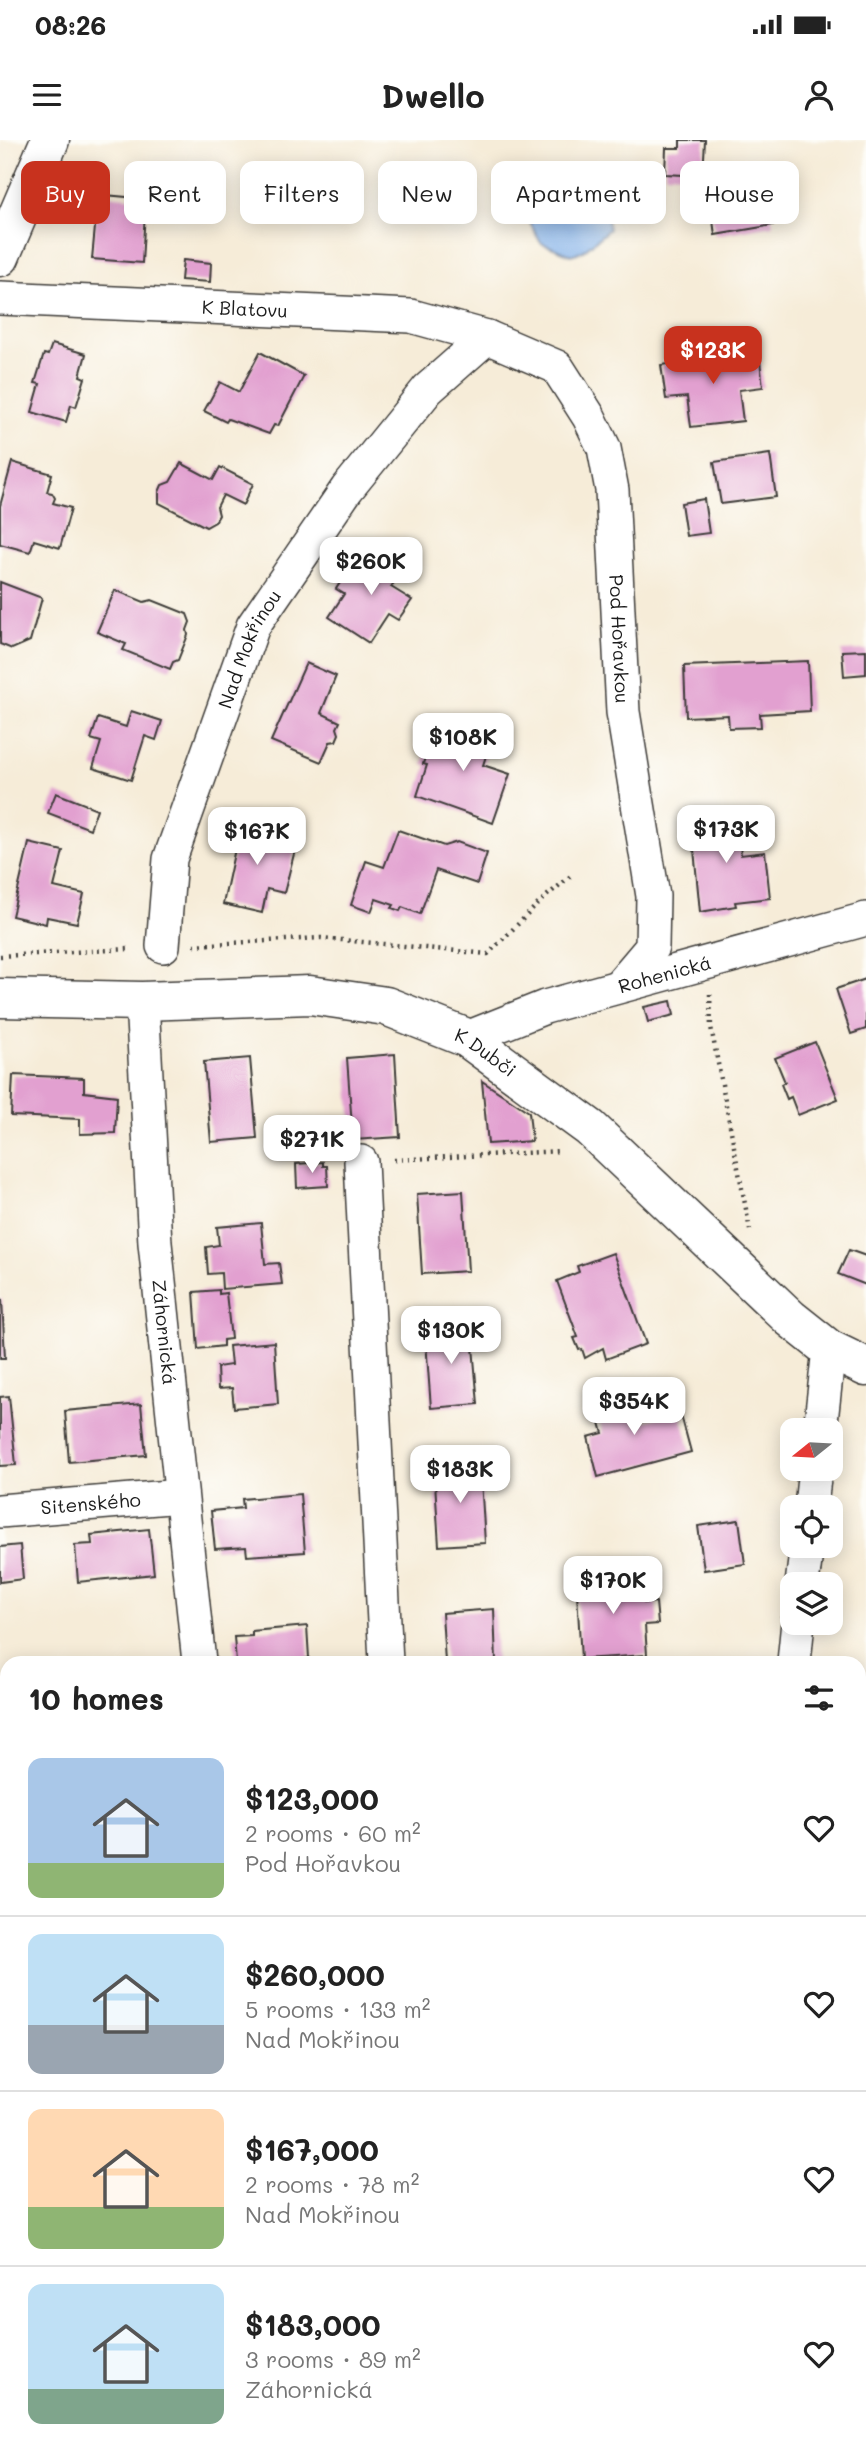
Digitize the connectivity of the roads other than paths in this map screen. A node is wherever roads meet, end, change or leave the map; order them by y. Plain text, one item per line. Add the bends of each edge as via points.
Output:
1 (50, 140) edge
2 (0, 257) edge
3 (0, 298) edge
4 (487, 337) junction
5 (866, 919) edge
6 (163, 946) road end
7 (619, 986) junction
8 (0, 998) edge
9 (142, 1001) junction
10 (467, 1038) junction
11 (361, 1162) road end
12 (829, 1349) junction
13 (866, 1367) edge
14 (821, 1418) edge
15 (181, 1496) junction
16 (0, 1511) edge
17 (797, 1635) edge
18 (197, 1656) edge
19 (386, 1656) edge
20 (795, 1656) edge

1 - 2 street
3 - 4 street, K Blatovu via 411,316
4 - 6 street, Nad Mokřinou via 428,389 347,489 253,626 170,859
4 - 7 street, Pod Hořavkou via 557,367 604,448 611,490 624,712 653,896 652,947
5 - 7 street, Rohenická
7 - 10 street, Rohenická via 545,1007
8 - 9 street, K Dubči
9 - 10 street, K Dubči via 310,995 386,1006
9 - 15 street, Záhornická via 155,1243
10 - 12 street, K Dubči via 590,1128 790,1318
11 - 19 street
12 - 13 street, K Dubči
12 - 14 street
15 - 16 street, Sitenského
15 - 18 street, Záhornická
17 - 20 street

